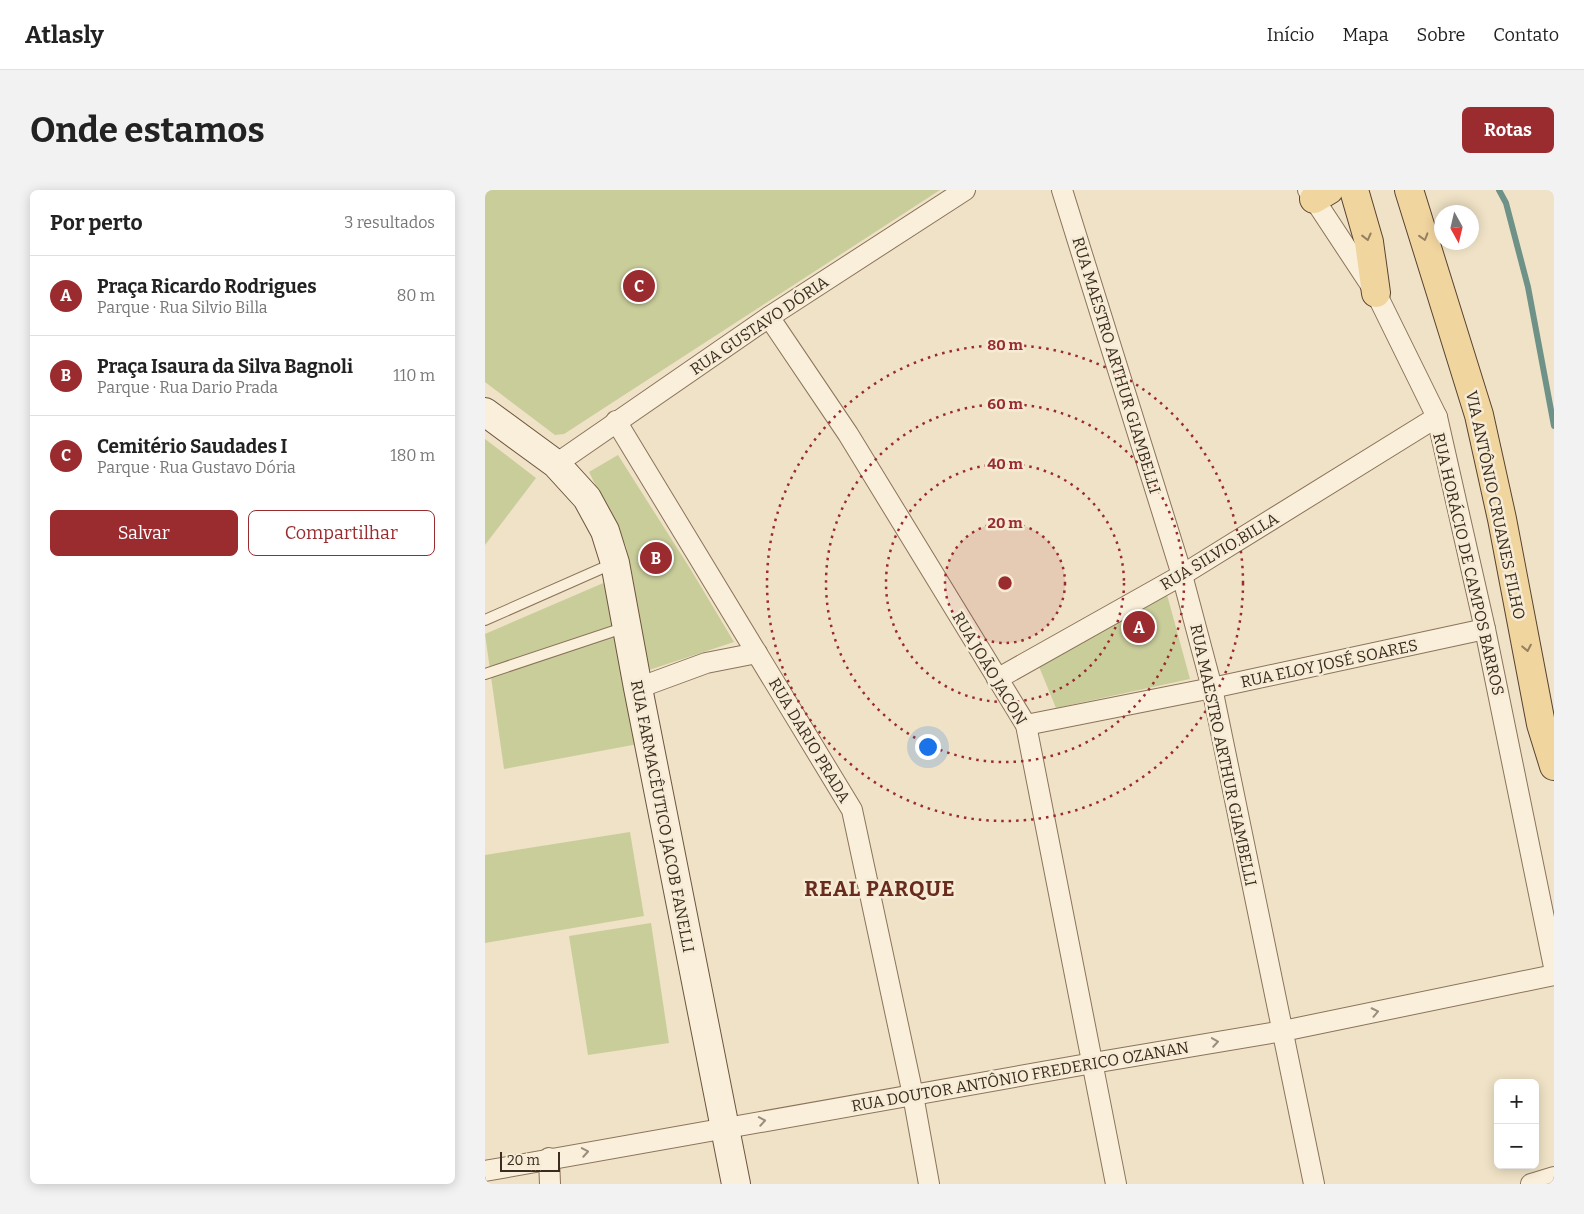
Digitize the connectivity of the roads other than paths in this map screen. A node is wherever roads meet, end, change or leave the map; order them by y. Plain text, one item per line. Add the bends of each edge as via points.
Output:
1 (965, 190) edge
2 (1062, 190) edge
3 (1354, 190) edge
4 (1409, 190) edge
5 (1317, 193) edge
6 (1376, 293) junction
7 (769, 317) junction
8 (485, 412) edge
9 (1437, 417) junction
10 (616, 421) junction
11 (556, 464) junction
12 (615, 563) junction
13 (1182, 575) junction
14 (485, 620) edge
15 (627, 626) junction
16 (1485, 629) junction
17 (757, 653) junction
18 (485, 674) edge
19 (997, 679) junction
20 (638, 688) junction
21 (1212, 688) junction
22 (1026, 724) junction
23 (1554, 766) edge
24 (1554, 967) edge
25 (1554, 975) edge
26 (1283, 1031) junction
27 (1093, 1063) junction
28 (913, 1095) junction
29 (725, 1128) junction
30 (549, 1158) junction
31 (485, 1171) edge
32 (1554, 1177) edge
33 (550, 1184) edge
34 (736, 1184) edge
35 (929, 1184) edge
36 (1116, 1184) edge
37 (1314, 1184) edge
38 (1531, 1184) edge

1 - 7 street, RUA GUSTAVO DÓRIA
2 - 13 street, RUA MAESTRO ARTHUR GIAMBELLI
3 -> 6 main road via 1369,242
4 -> 23 main road, VIA ANTÔNIO CRUANES FILHO via 1479,415 1541,724
5 - 6 street, RUA HORÁCIO DE CAMPOS BARROS
6 - 9 street, RUA HORÁCIO DE CAMPOS BARROS
7 - 10 street, RUA GUSTAVO DÓRIA
7 - 19 street, RUA JOÃO JACON via 849,434
8 - 11 main road, RUA FARMACÊUTICO JACOB FANELLI
9 - 13 street, RUA SILVIO BILLA
9 - 16 street, RUA HORÁCIO DE CAMPOS BARROS
10 - 11 street, RUA GUSTAVO DÓRIA
10 - 17 street, RUA DARIO PRADA
11 - 12 main road, RUA FARMACÊUTICO JACOB FANELLI via 587,498 605,532
12 - 14 lane
12 - 15 main road, RUA FARMACÊUTICO JACOB FANELLI
13 - 19 street, RUA SILVIO BILLA
13 - 21 street, RUA MAESTRO ARTHUR GIAMBELLI
15 - 18 lane
15 - 20 main road, RUA FARMACÊUTICO JACOB FANELLI
16 - 21 street, RUA ELOY JOSÉ SOARES
16 - 24 street, RUA HORÁCIO DE CAMPOS BARROS
17 - 20 street via 707,663
17 - 28 street, RUA DARIO PRADA via 852,810
19 - 22 street, RUA JOÃO JACON
20 - 29 main road, RUA FARMACÊUTICO JACOB FANELLI
21 - 22 street, RUA ELOY JOSÉ SOARES
21 - 26 street, RUA MAESTRO ARTHUR GIAMBELLI
22 - 27 street, RUA JOÃO JACON
26 -> 25 street, RUA DOUTOR ANTÔNIO FREDERICO OZANAN
27 -> 26 street, RUA DOUTOR ANTÔNIO FREDERICO OZANAN
26 - 37 street, RUA MAESTRO ARTHUR GIAMBELLI
27 - 28 street, RUA DOUTOR ANTÔNIO FREDERICO OZANAN
27 - 36 street, RUA JOÃO JACON
29 -> 28 street, RUA DOUTOR ANTÔNIO FREDERICO OZANAN
28 - 35 street, RUA DARIO PRADA
30 -> 29 street, RUA DOUTOR ANTÔNIO FREDERICO OZANAN
29 - 34 main road, RUA FARMACÊUTICO JACOB FANELLI
30 - 31 street, RUA DOUTOR ANTÔNIO FREDERICO OZANAN
30 - 33 street
32 - 38 street

